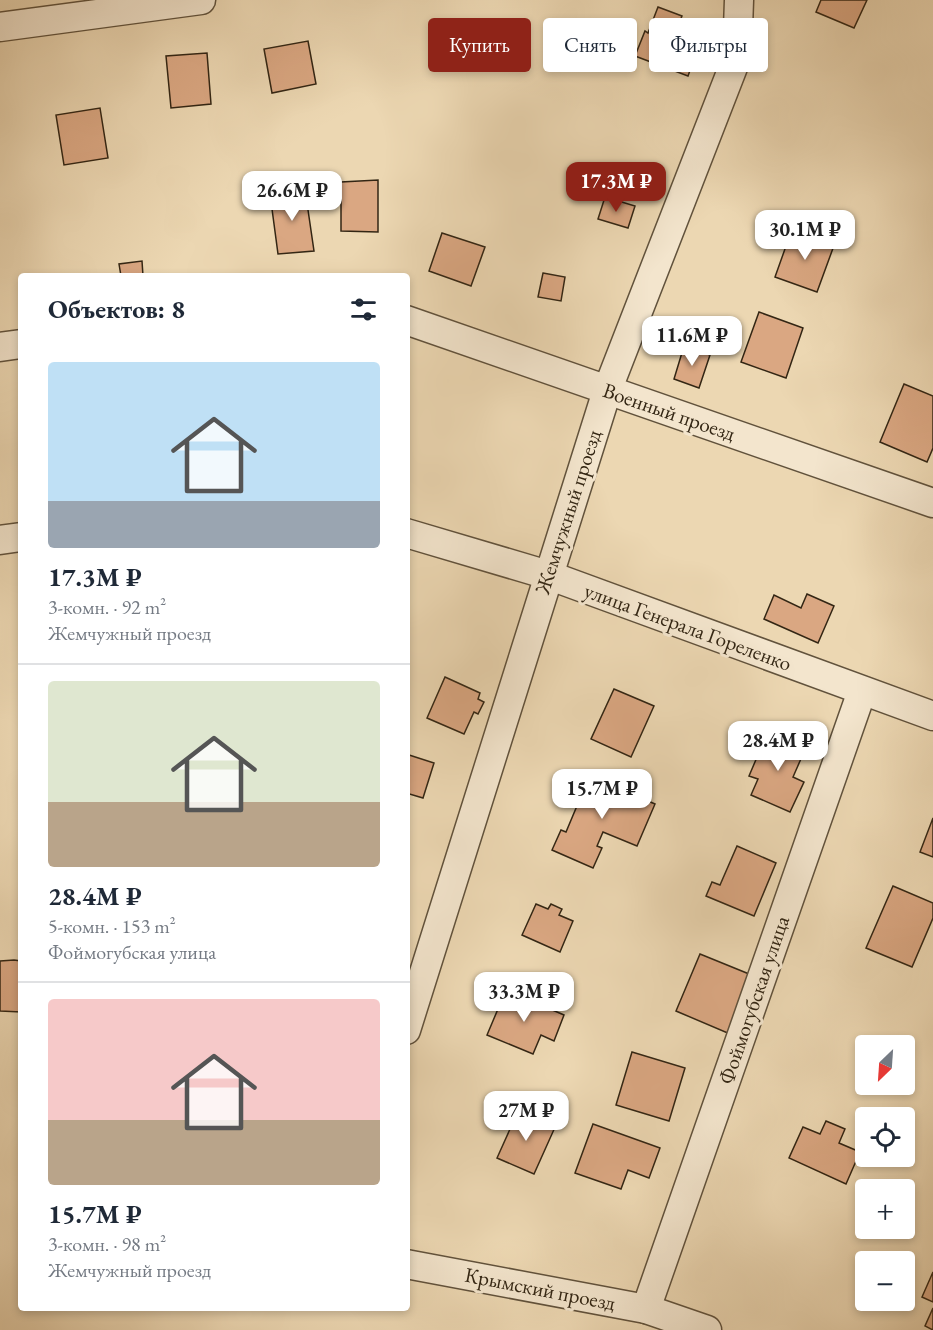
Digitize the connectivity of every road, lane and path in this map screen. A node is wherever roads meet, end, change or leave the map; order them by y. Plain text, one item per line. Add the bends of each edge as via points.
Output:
1 (201, 0) edge
2 (739, 0) edge
3 (0, 27) edge
4 (410, 321) edge
5 (18, 344) edge
6 (0, 347) edge
7 (607, 391) junction
8 (933, 503) edge
9 (410, 534) edge
10 (18, 537) edge
11 (0, 540) edge
12 (548, 575) junction
13 (862, 691) junction
14 (933, 716) edge
15 (410, 1017) edge
16 (410, 1265) edge
17 (646, 1309) junction
18 (707, 1330) edge

1 - 3 street
2 - 7 street, Жемчужный проезд via 737,57
4 - 7 street, Военный проезд
5 - 6 street
7 - 8 street, Военный проезд
7 - 12 street, Жемчужный проезд
9 - 12 street, улица Генерала Гореленко
10 - 11 street
12 - 13 street, улица Генерала Гореленко
12 - 15 street, Жемчужный проезд
13 - 14 street, улица Генерала Гореленко
13 - 17 street, Фоймогубская улица
16 - 17 street, Крымский проезд
17 - 18 street, Крымский проезд

